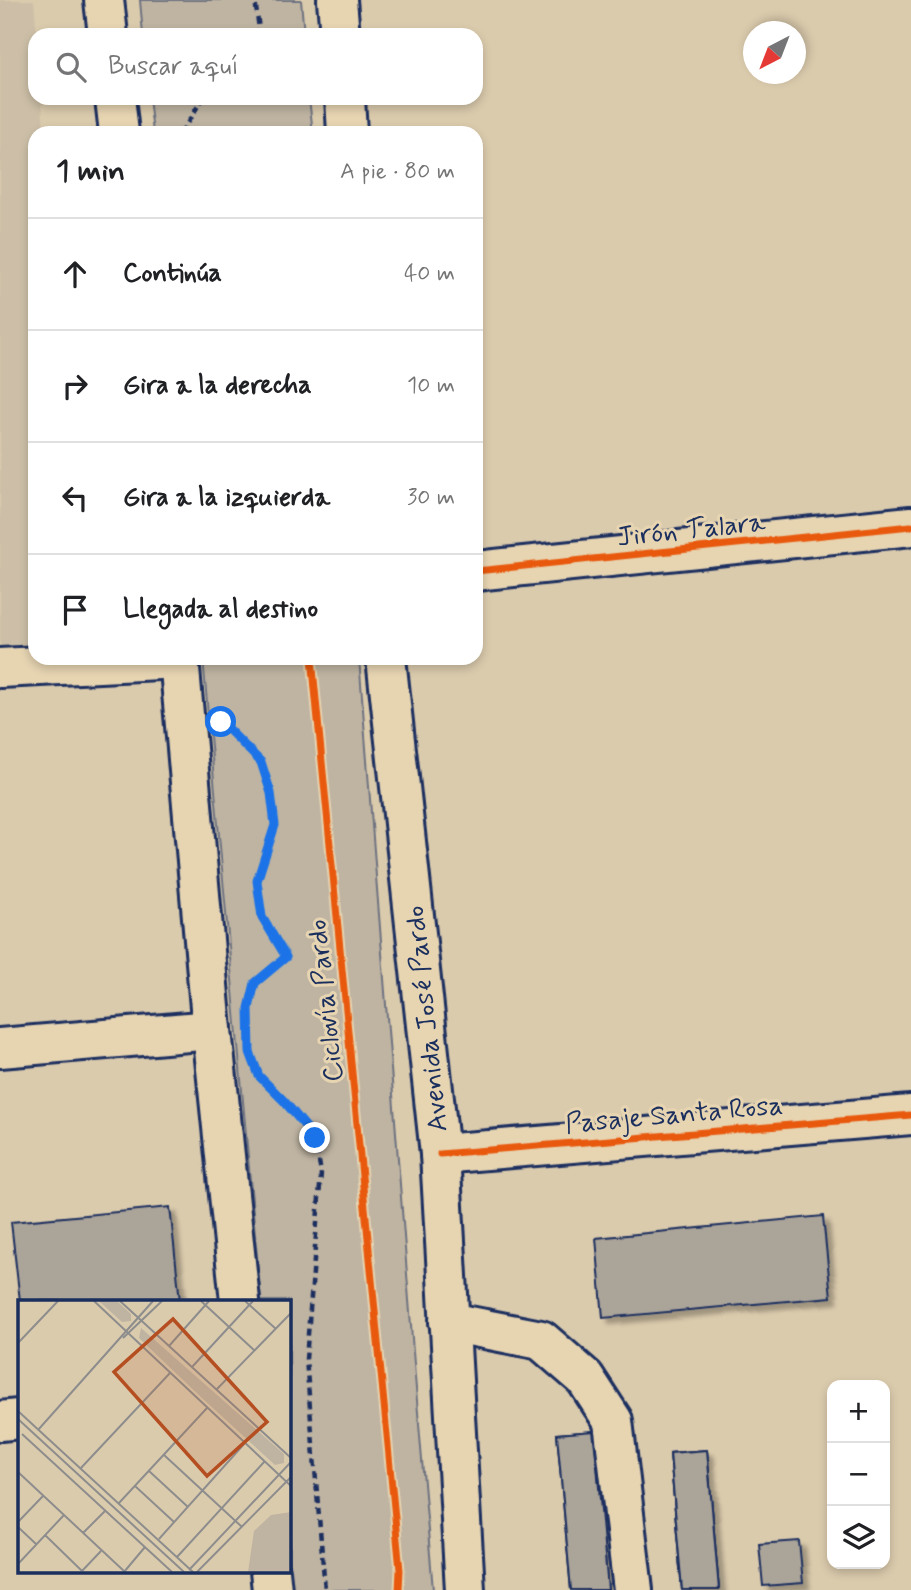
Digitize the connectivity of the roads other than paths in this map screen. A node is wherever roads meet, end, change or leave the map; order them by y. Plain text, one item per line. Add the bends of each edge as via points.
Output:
1 (104, 0) edge
2 (338, 0) edge
3 (107, 28) edge
4 (340, 28) edge
5 (116, 105) edge
6 (345, 105) edge
7 (118, 126) edge
8 (347, 126) edge
9 (911, 526) edge
10 (483, 570) edge
11 (54, 665) edge
12 (180, 665) edge
13 (387, 665) edge
14 (0, 668) edge
15 (212, 1030) junction
16 (0, 1048) edge
17 (911, 1115) edge
18 (440, 1154) junction
19 (240, 1300) edge
20 (449, 1322) junction
21 (18, 1419) edge
22 (0, 1421) edge
23 (270, 1572) edge
24 (272, 1590) edge
25 (466, 1590) edge
26 (633, 1590) edge

1 - 3 main road
2 - 4 main road
5 - 7 main road
6 - 8 main road
9 - 10 main road, Jirón Talara
11 - 14 main road
12 - 15 main road
13 - 18 main road, Avenida José Pardo
15 - 16 main road
15 - 19 main road
17 - 18 main road, Pasaje Santa Rosa
18 - 20 main road, Avenida José Pardo
20 - 25 main road, Avenida José Pardo
20 - 26 main road via 541,1340 585,1378 613,1421
21 - 22 main road
23 - 24 main road

